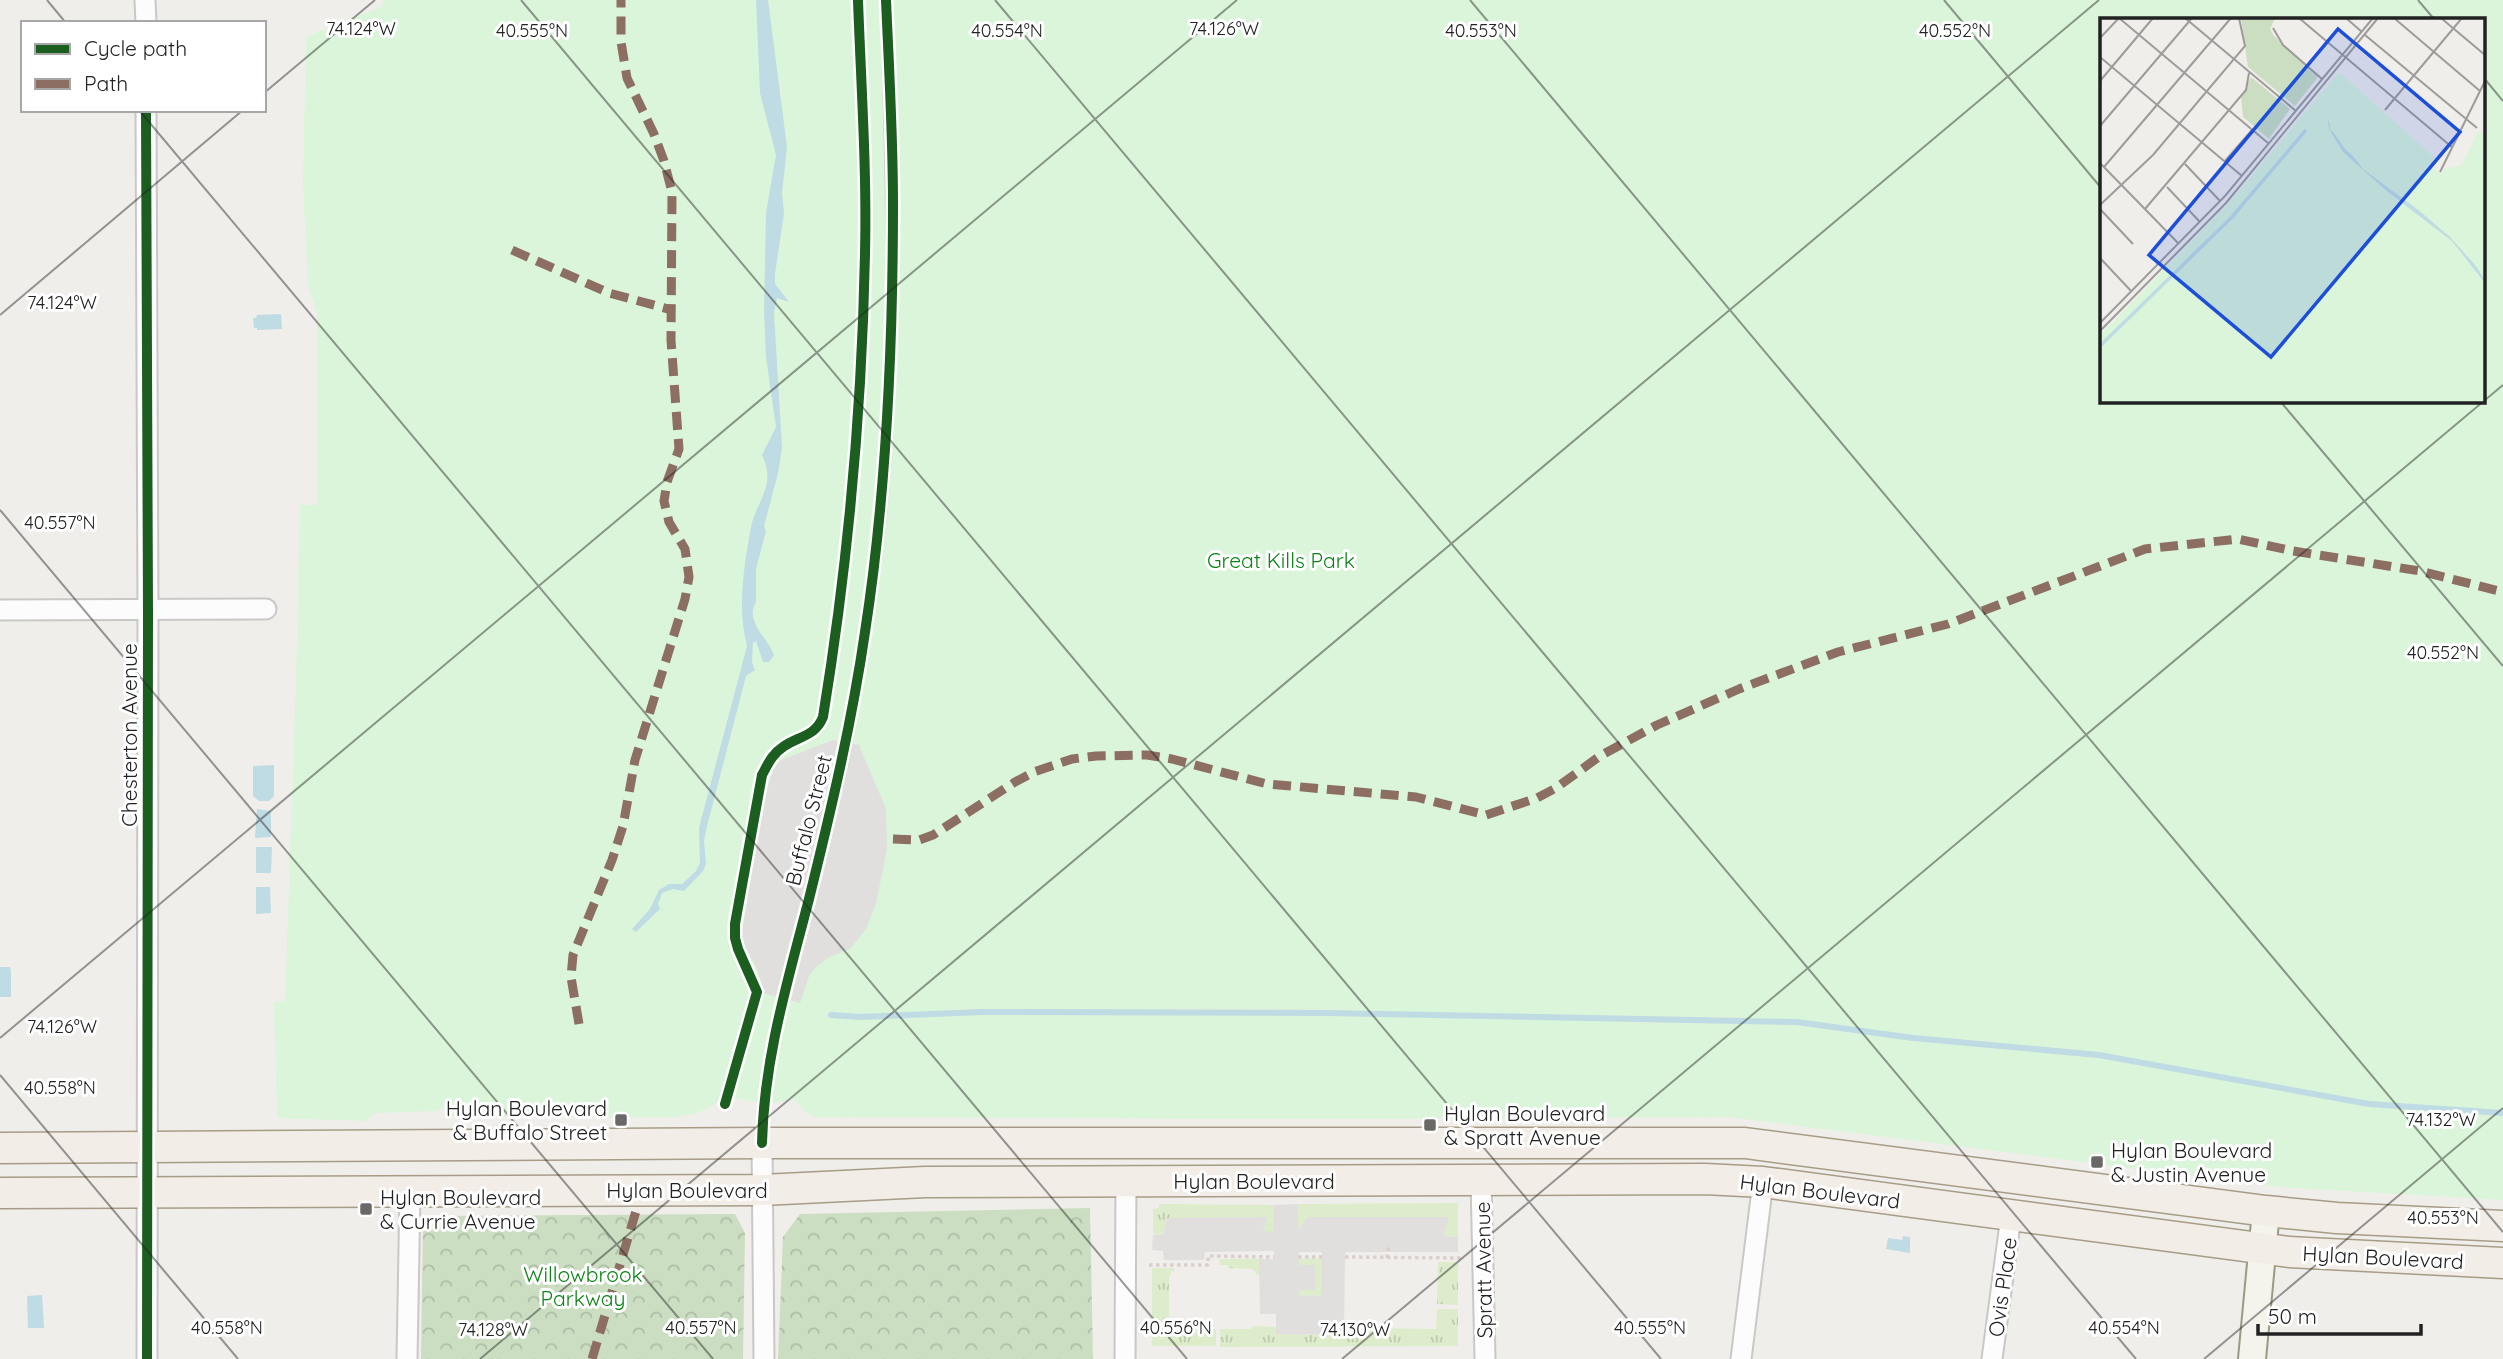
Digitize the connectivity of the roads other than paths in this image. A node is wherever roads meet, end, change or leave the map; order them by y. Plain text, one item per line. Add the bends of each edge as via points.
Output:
1 (145, 0) edge
2 (886, 0) edge
3 (146, 21) edge
4 (146, 112) edge
5 (266, 609) dead end
6 (0, 610) edge
7 (148, 611) junction
8 (762, 1143) junction
9 (146, 1146) junction
10 (0, 1149) edge
11 (1481, 1180) junction
12 (1126, 1182) junction
13 (1763, 1182) junction
14 (762, 1190) junction
15 (410, 1192) junction
16 (147, 1193) junction
17 (0, 1194) edge
18 (2266, 1211) junction
19 (2011, 1216) junction
20 (2503, 1226) edge
21 (2262, 1249) junction
22 (2503, 1263) edge
23 (147, 1359) edge
24 (407, 1359) edge
25 (764, 1359) edge
26 (1125, 1359) edge
27 (1485, 1359) edge
28 (1741, 1359) edge
29 (1992, 1359) edge
30 (2252, 1359) edge

1 - 3 street
2 - 8 lane, Buffalo Street via 893,201 883,489 866,631 840,775 773,1038
4 - 7 street, Chesterton Avenue
5 - 7 street
6 - 7 street
7 - 9 street, Chesterton Avenue
8 - 9 main road, Hylan Boulevard
8 - 14 street, Buffalo Street
8 - 18 main road, Hylan Boulevard via 1745,1143
9 - 10 main road, Hylan Boulevard
9 - 16 street, Chesterton Avenue
11 - 12 main road, Hylan Boulevard
11 - 13 main road, Hylan Boulevard
11 - 27 street, Spratt Avenue
12 - 14 main road, Hylan Boulevard via 925,1182
12 - 26 street
13 - 19 main road, Hylan Boulevard
13 - 28 street
14 - 15 main road, Hylan Boulevard
14 - 25 street, Buffalo Street
15 - 16 main road, Hylan Boulevard
15 - 24 street
16 - 17 main road, Hylan Boulevard
16 - 23 street, Chesterton Avenue
18 - 20 main road, Hylan Boulevard
18 - 21 street
19 - 21 main road, Hylan Boulevard
19 - 29 street, Ovis Place
21 - 22 main road, Hylan Boulevard
21 - 30 street

